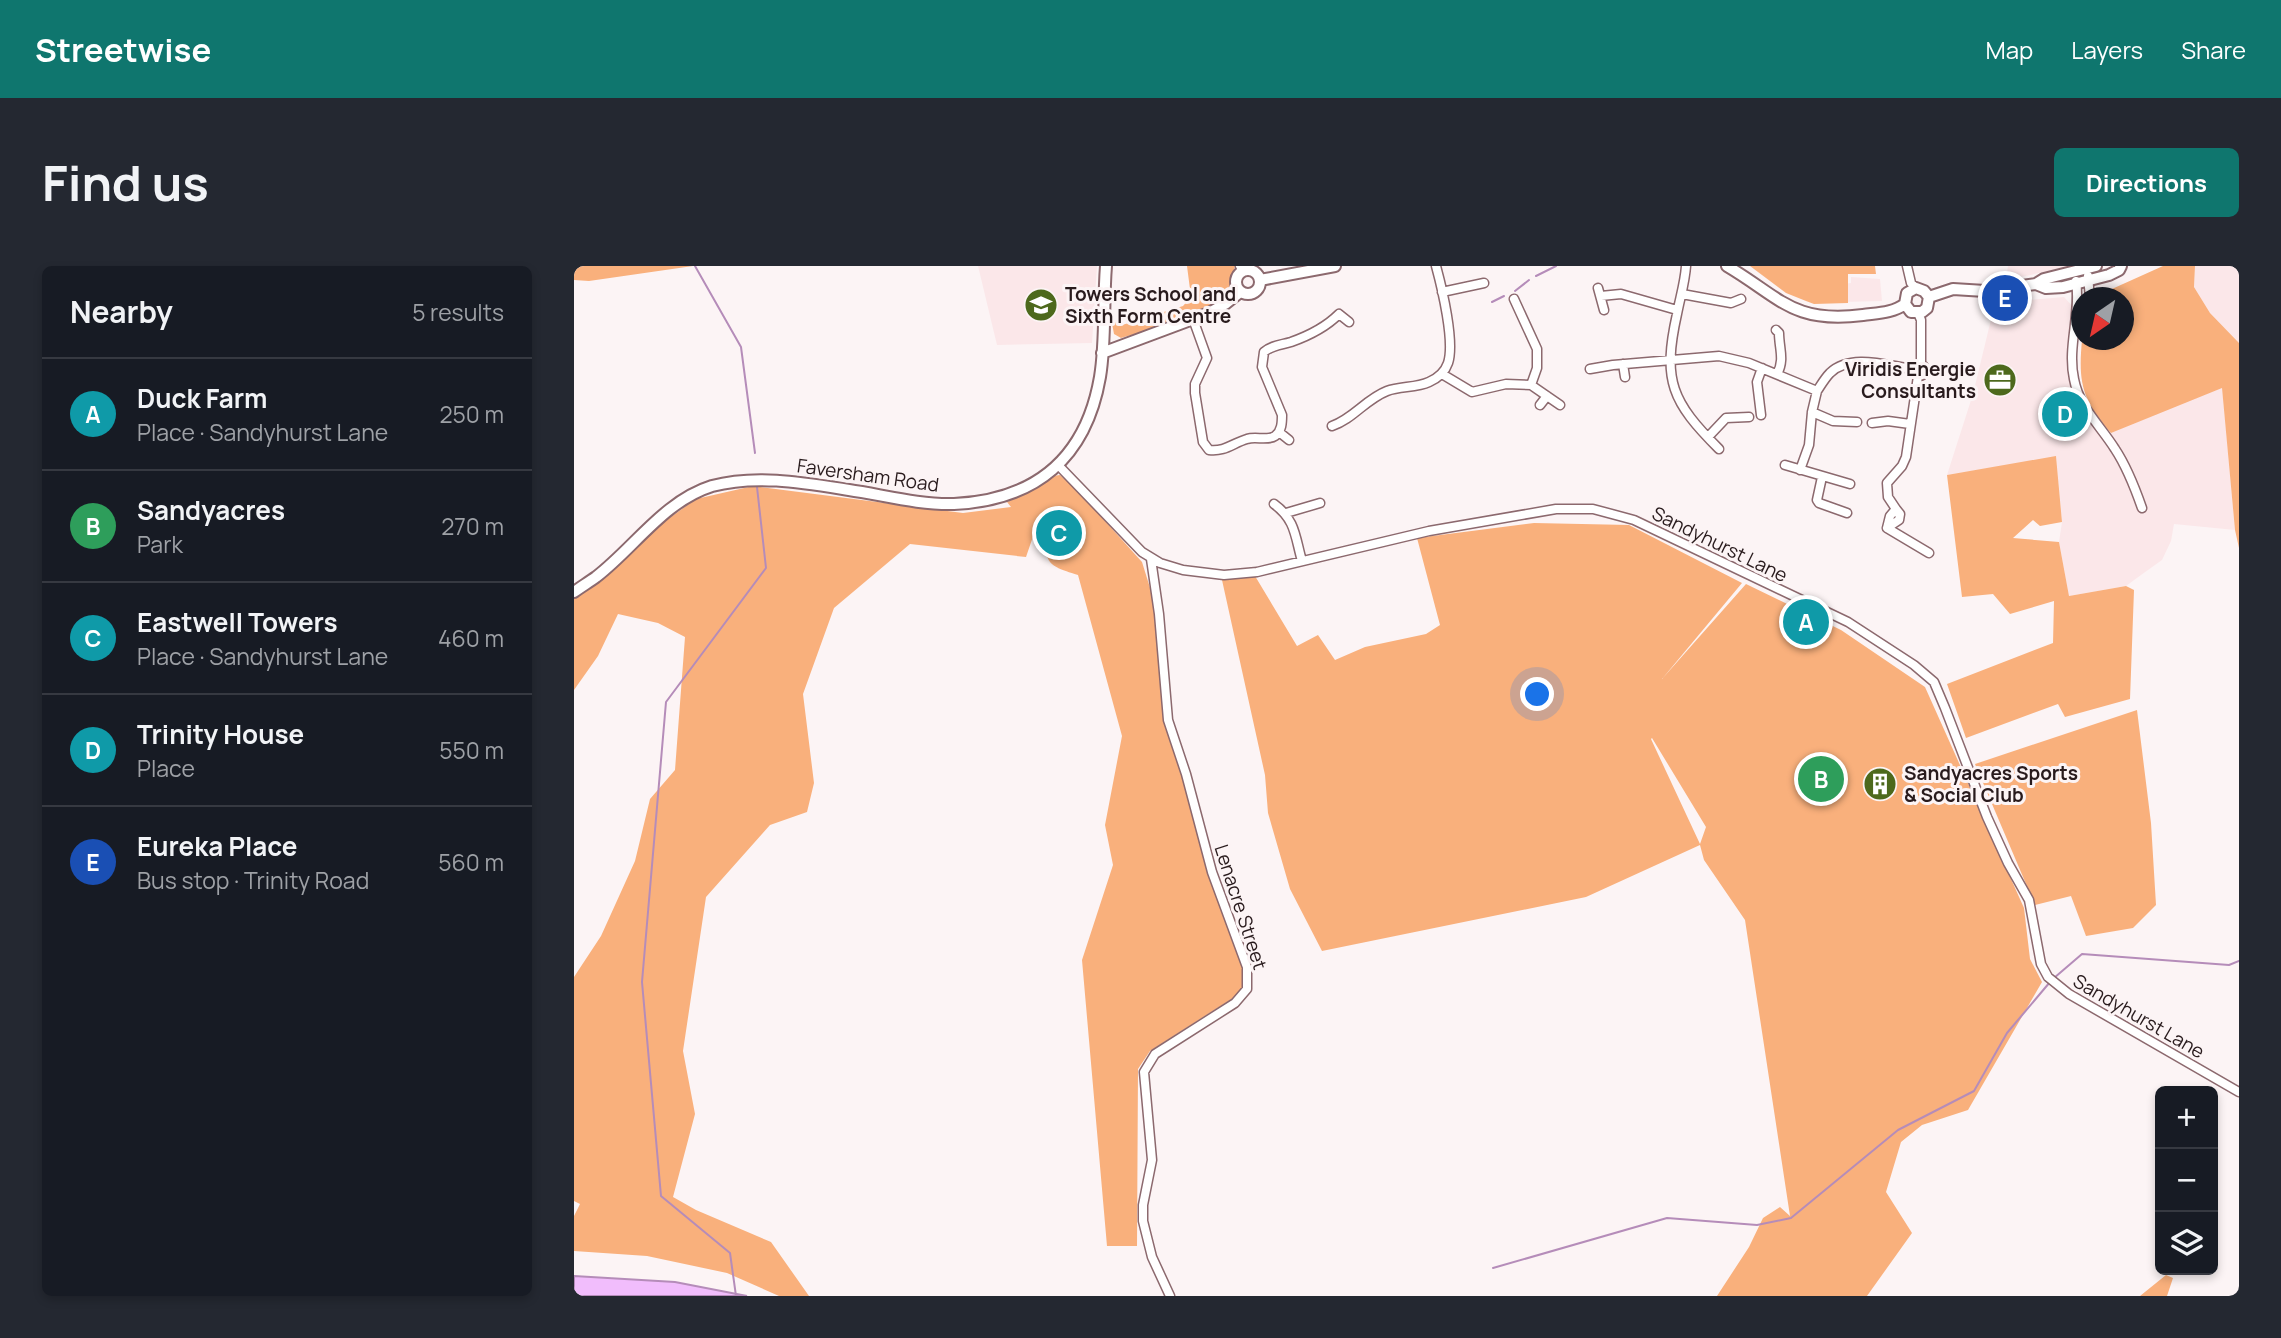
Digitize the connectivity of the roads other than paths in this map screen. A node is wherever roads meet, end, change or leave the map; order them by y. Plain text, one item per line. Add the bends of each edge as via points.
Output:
1 (1106, 266) edge
2 (1335, 266) edge
3 (1436, 266) edge
4 (1686, 266) edge
5 (1727, 266) edge
6 (1907, 266) edge
7 (2121, 266) edge
8 (1242, 269) edge
9 (2090, 272) edge
10 (2075, 278) junction
11 (1260, 280) junction
12 (1484, 283) dead end
13 (2076, 287) edge
14 (1916, 288) junction
15 (1241, 292) junction
16 (1442, 292) junction
17 (1682, 294) junction
18 (1929, 297) junction
19 (1514, 299) dead end
20 (1741, 299) dead end
21 (1905, 304) junction
22 (1604, 310) dead end
23 (1678, 310) junction
24 (1918, 313) junction
25 (1193, 320) junction
26 (1349, 322) dead end
27 (1776, 330) dead end
28 (2074, 350) edge
29 (1102, 353) junction
30 (1670, 360) junction
31 (1623, 364) junction
32 (1762, 368) junction
33 (1590, 369) dead end
34 (1915, 372) junction
35 (1442, 374) junction
36 (1777, 374) junction
37 (1625, 377) dead end
38 (1531, 385) junction
39 (1816, 391) junction
40 (1472, 392) junction
41 (1547, 396) junction
42 (1469, 402) dead end
43 (1540, 405) dead end
44 (1560, 405) dead end
45 (1812, 412) junction
46 (1761, 415) dead end
47 (1749, 417) dead end
48 (1345, 422) junction
49 (1857, 422) dead end
50 (1872, 423) dead end
51 (1910, 424) junction
52 (1332, 426) dead end
53 (1351, 430) dead end
54 (1279, 432) junction
55 (1707, 438) junction
56 (1289, 440) dead end
57 (1720, 449) dead end
58 (1785, 465) dead end
59 (1059, 466) junction
60 (1800, 470) junction
61 (1822, 477) junction
62 (1850, 484) dead end
63 (1320, 503) dead end
64 (1274, 504) dead end
65 (2142, 508) dead end
66 (1286, 513) junction
67 (1847, 513) dead end
68 (1928, 553) dead end
69 (1151, 559) junction
70 (1302, 561) junction
71 (574, 592) edge
72 (2239, 1092) edge
73 (1170, 1296) edge

1 - 29 main road, Faversham Road
2 - 11 main road
3 - 16 street
4 - 17 street
5 - 21 main road via 1802,313 1846,317 1897,310
6 - 14 street
7 - 9 main road via 2109,275
8 - 11 main road
8 - 15 main road via 1236,281
9 - 10 main road
10 - 13 street
10 - 18 main road via 2063,287 1953,289
11 - 15 main road via 1254,292
12 - 16 street
14 - 18 main road
14 - 21 main road via 1907,293
15 - 25 main road
16 - 35 street via 1450,356
17 - 20 street via 1731,303
17 - 23 street
18 - 24 main road via 1927,308
19 - 38 street via 1538,355
21 - 24 main road
22 - 23 street via 1600,292
23 - 30 street
24 - 34 street via 1921,364 1915,364
25 - 29 main road
25 - 54 street via 1208,358 1195,384 1206,447 1221,451 1247,439 1272,438
26 - 54 street via 1339,314 1326,326 1265,352 1262,366 1282,415
27 - 36 street via 1782,364
28 - 65 street via 2072,365 2079,396 2117,453
29 - 59 main road, Faversham Road via 1100,378 1084,430
30 - 31 street
30 - 32 street via 1719,356
30 - 55 street via 1677,397
31 - 33 street
31 - 37 street
32 - 36 street
32 - 46 street via 1757,382
34 - 39 street via 1847,364 1830,373
34 - 51 street
35 - 40 street
35 - 48 street via 1424,384 1387,391
36 - 39 street
38 - 40 street via 1506,384
38 - 41 street
39 - 45 street
40 - 42 street
41 - 43 street
41 - 44 street
45 - 49 street via 1833,421
45 - 60 street via 1809,445
47 - 55 street via 1726,418
48 - 52 street
48 - 53 street
50 - 51 street
51 - 68 street via 1906,457 1887,483 1888,497 1896,509 1888,528
54 - 56 street
55 - 57 street
58 - 60 street
59 - 69 street, Sandyhurst Lane
59 - 71 main road, Faversham Road via 1016,492 952,504 762,480 714,486 676,505
60 - 61 street
61 - 62 street
61 - 67 street via 1816,500
63 - 66 street
64 - 66 street
66 - 70 street
69 - 70 street, Sandyhurst Lane via 1183,570 1224,575
69 - 73 street, Lenacre Street via 1168,720 1248,982 1235,1003 1155,1054 1144,1072 1152,1160 1143,1221 1152,1257
70 - 72 street, Sandyhurst Lane via 1429,531 1556,509 1593,509 1634,520 1855,626 1934,682 1987,817 2029,900 2039,956 2051,980

